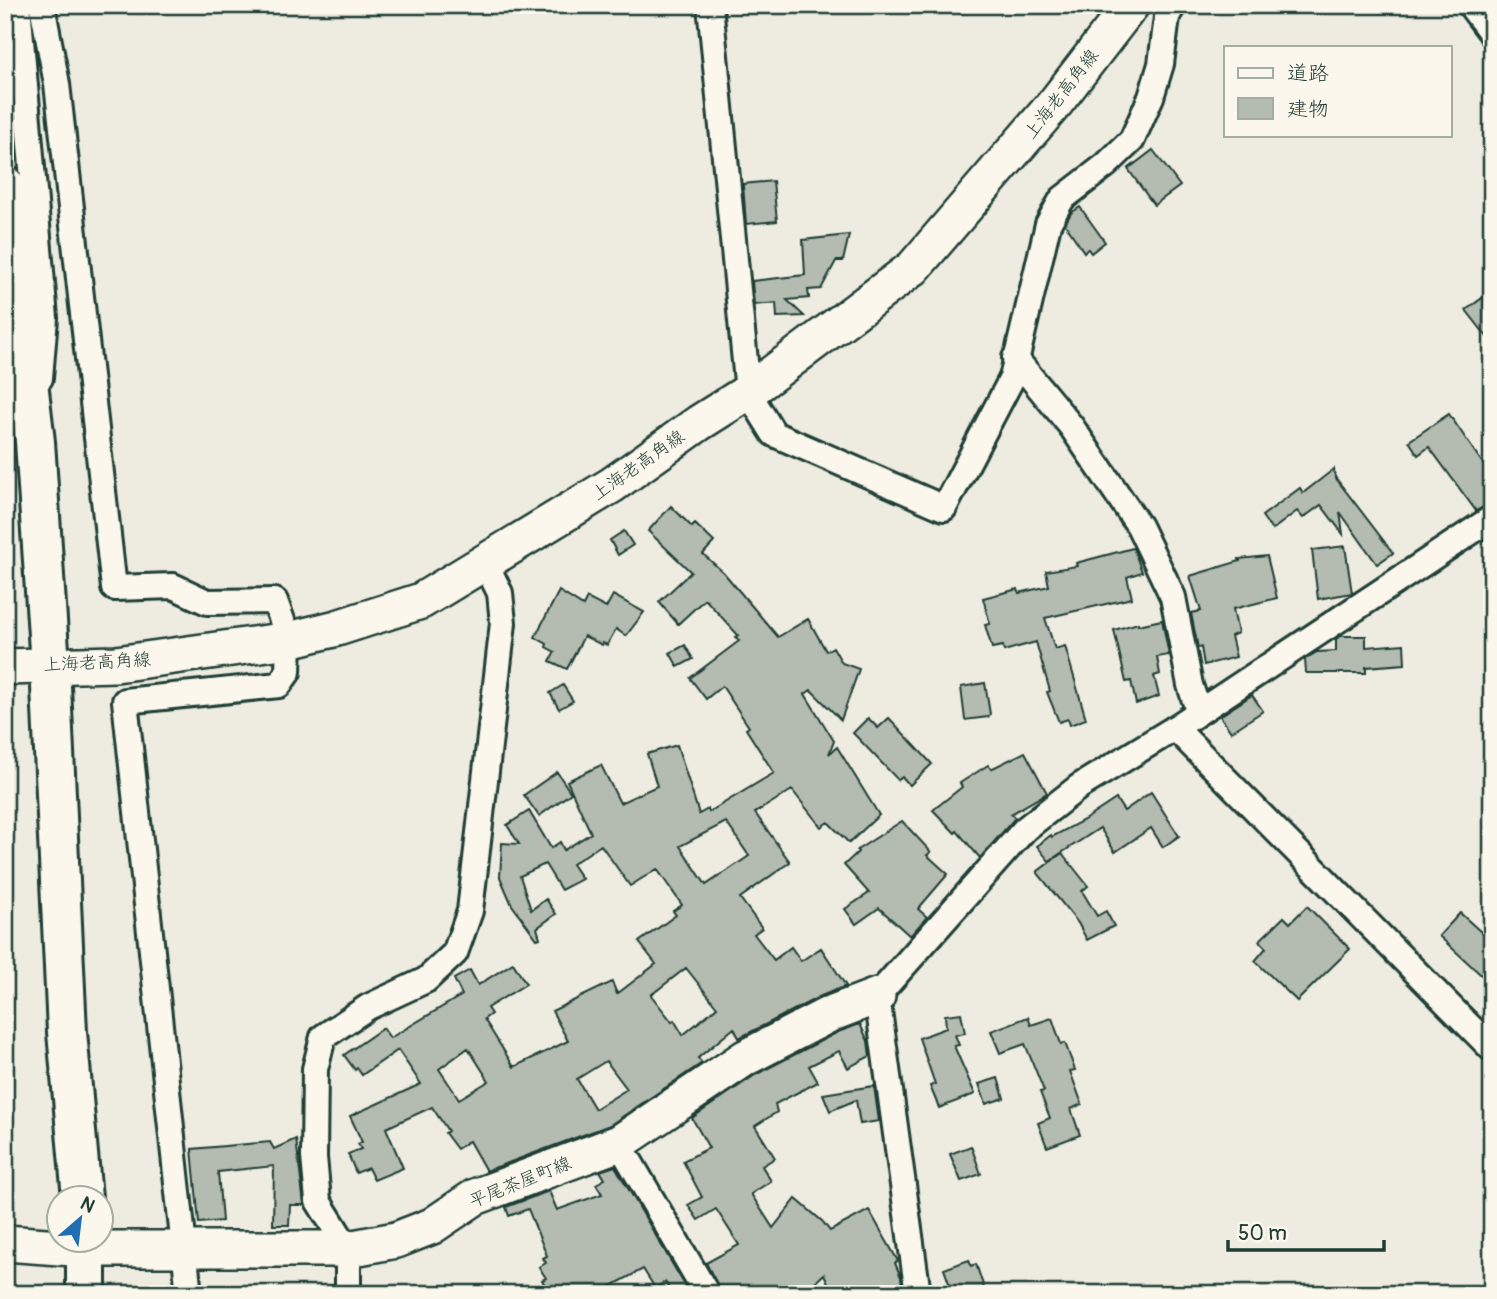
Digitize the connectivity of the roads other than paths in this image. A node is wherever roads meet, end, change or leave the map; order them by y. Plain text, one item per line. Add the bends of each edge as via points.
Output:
1 (18, 5) edge
2 (42, 5) edge
3 (710, 5) edge
4 (1131, 5) edge
5 (1172, 5) edge
6 (1470, 5) edge
7 (1492, 34) edge
8 (5, 186) edge
9 (1015, 358) junction
10 (748, 392) junction
11 (35, 442) junction
12 (1492, 518) edge
13 (485, 562) junction
14 (289, 640) junction
15 (50, 665) junction
16 (5, 667) edge
17 (1198, 710) junction
18 (1175, 727) junction
19 (877, 996) junction
20 (1492, 1049) edge
21 (619, 1143) junction
22 (81, 1184) edge
23 (5, 1243) edge
24 (46, 1244) edge
25 (116, 1246) edge
26 (348, 1249) junction
27 (184, 1250) junction
28 (86, 1254) edge
29 (86, 1294) edge
30 (189, 1294) edge
31 (351, 1294) edge
32 (707, 1294) edge
33 (918, 1294) edge

1 - 11 street via 45,318
2 - 14 street via 57,84 114,588 173,586 207,602 275,601
3 - 10 street
4 - 10 main road, 上海老高角線 via 1056,102 914,268
5 - 9 street via 1161,64 1132,140 1062,199 1048,224
6 - 7 street
8 - 11 highway
9 - 10 street via 1012,378 944,508 774,434
9 - 17 street via 1071,426 1139,526 1173,597
10 - 13 main road, 上海老高角線 via 612,485
11 - 15 highway
12 - 17 street
13 - 14 main road, 上海老高角線 via 421,601
13 - 26 street via 500,593 503,623 470,911 455,953 426,980 368,1007 323,1037 315,1069 318,1201
14 - 15 main road, 上海老高角線 via 116,664
14 - 27 street via 288,672 279,685 125,702
15 - 16 main road, 上海老高角線
15 - 22 highway via 67,1032
17 - 18 street
18 - 19 street via 1080,786 1025,830
18 - 20 street
19 - 21 main road, 平尾茶屋町線 via 830,1014 745,1058
19 - 33 street
21 - 26 main road, 平尾茶屋町線 via 475,1197 432,1226 396,1240
21 - 32 street
23 - 24 main road, 平尾茶屋町線
25 - 27 main road, 平尾茶屋町線
26 - 27 main road, 平尾茶屋町線
26 - 31 street
27 - 30 street
28 - 29 highway

